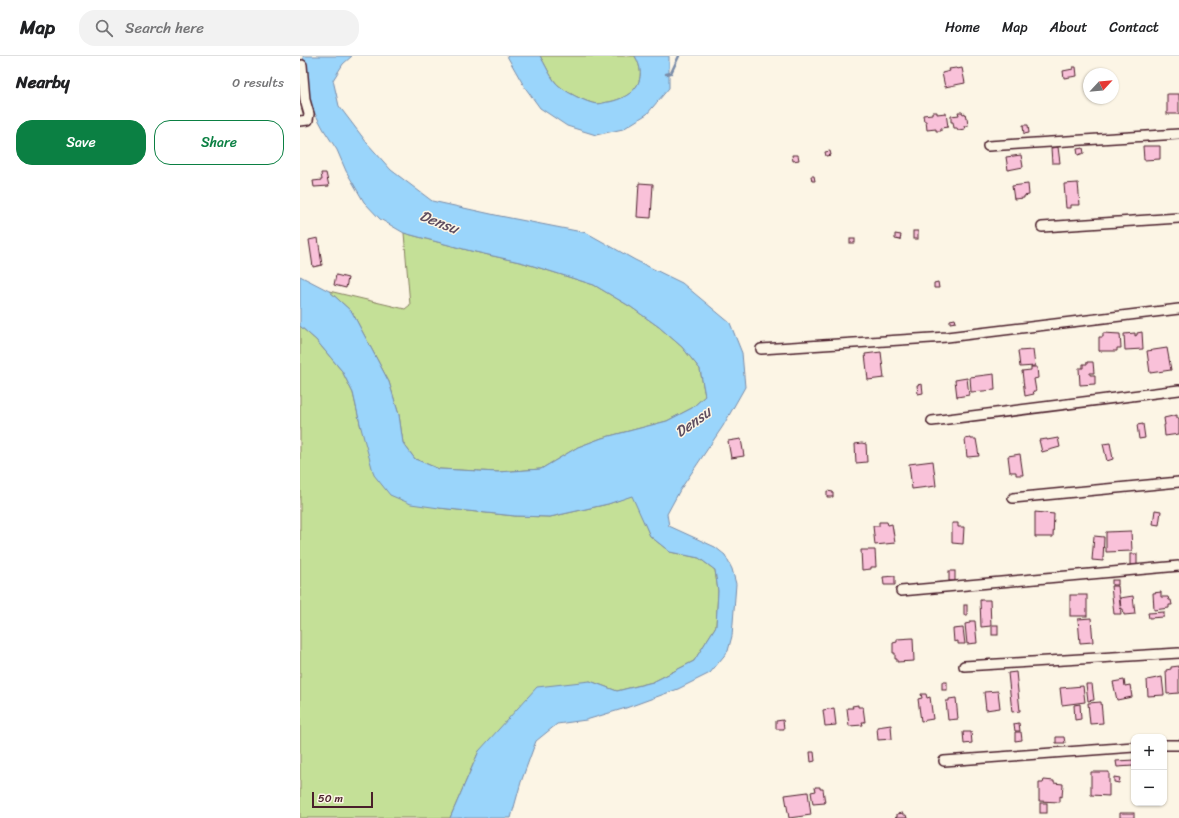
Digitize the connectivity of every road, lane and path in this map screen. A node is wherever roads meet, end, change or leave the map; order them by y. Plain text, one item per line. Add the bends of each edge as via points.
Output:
1 (302, 65) dead end
2 (300, 121) edge
3 (1179, 134) edge
4 (988, 146) dead end
5 (1179, 218) edge
6 (1042, 227) dead end
7 (1179, 309) edge
8 (761, 349) dead end
9 (1179, 390) edge
10 (932, 421) dead end
11 (1179, 482) edge
12 (1013, 498) dead end
13 (1179, 566) edge
14 (901, 591) dead end
15 (1179, 653) edge
16 (964, 666) dead end
17 (1167, 745) edge
18 (1179, 745) edge
19 (1131, 747) edge
20 (944, 761) dead end

1 - 2 street via 305,100 310,114 308,120
3 - 4 street
5 - 6 street
7 - 8 street via 947,337
9 - 10 street
11 - 12 street
13 - 14 street
15 - 16 street
17 - 18 street
19 - 20 street

